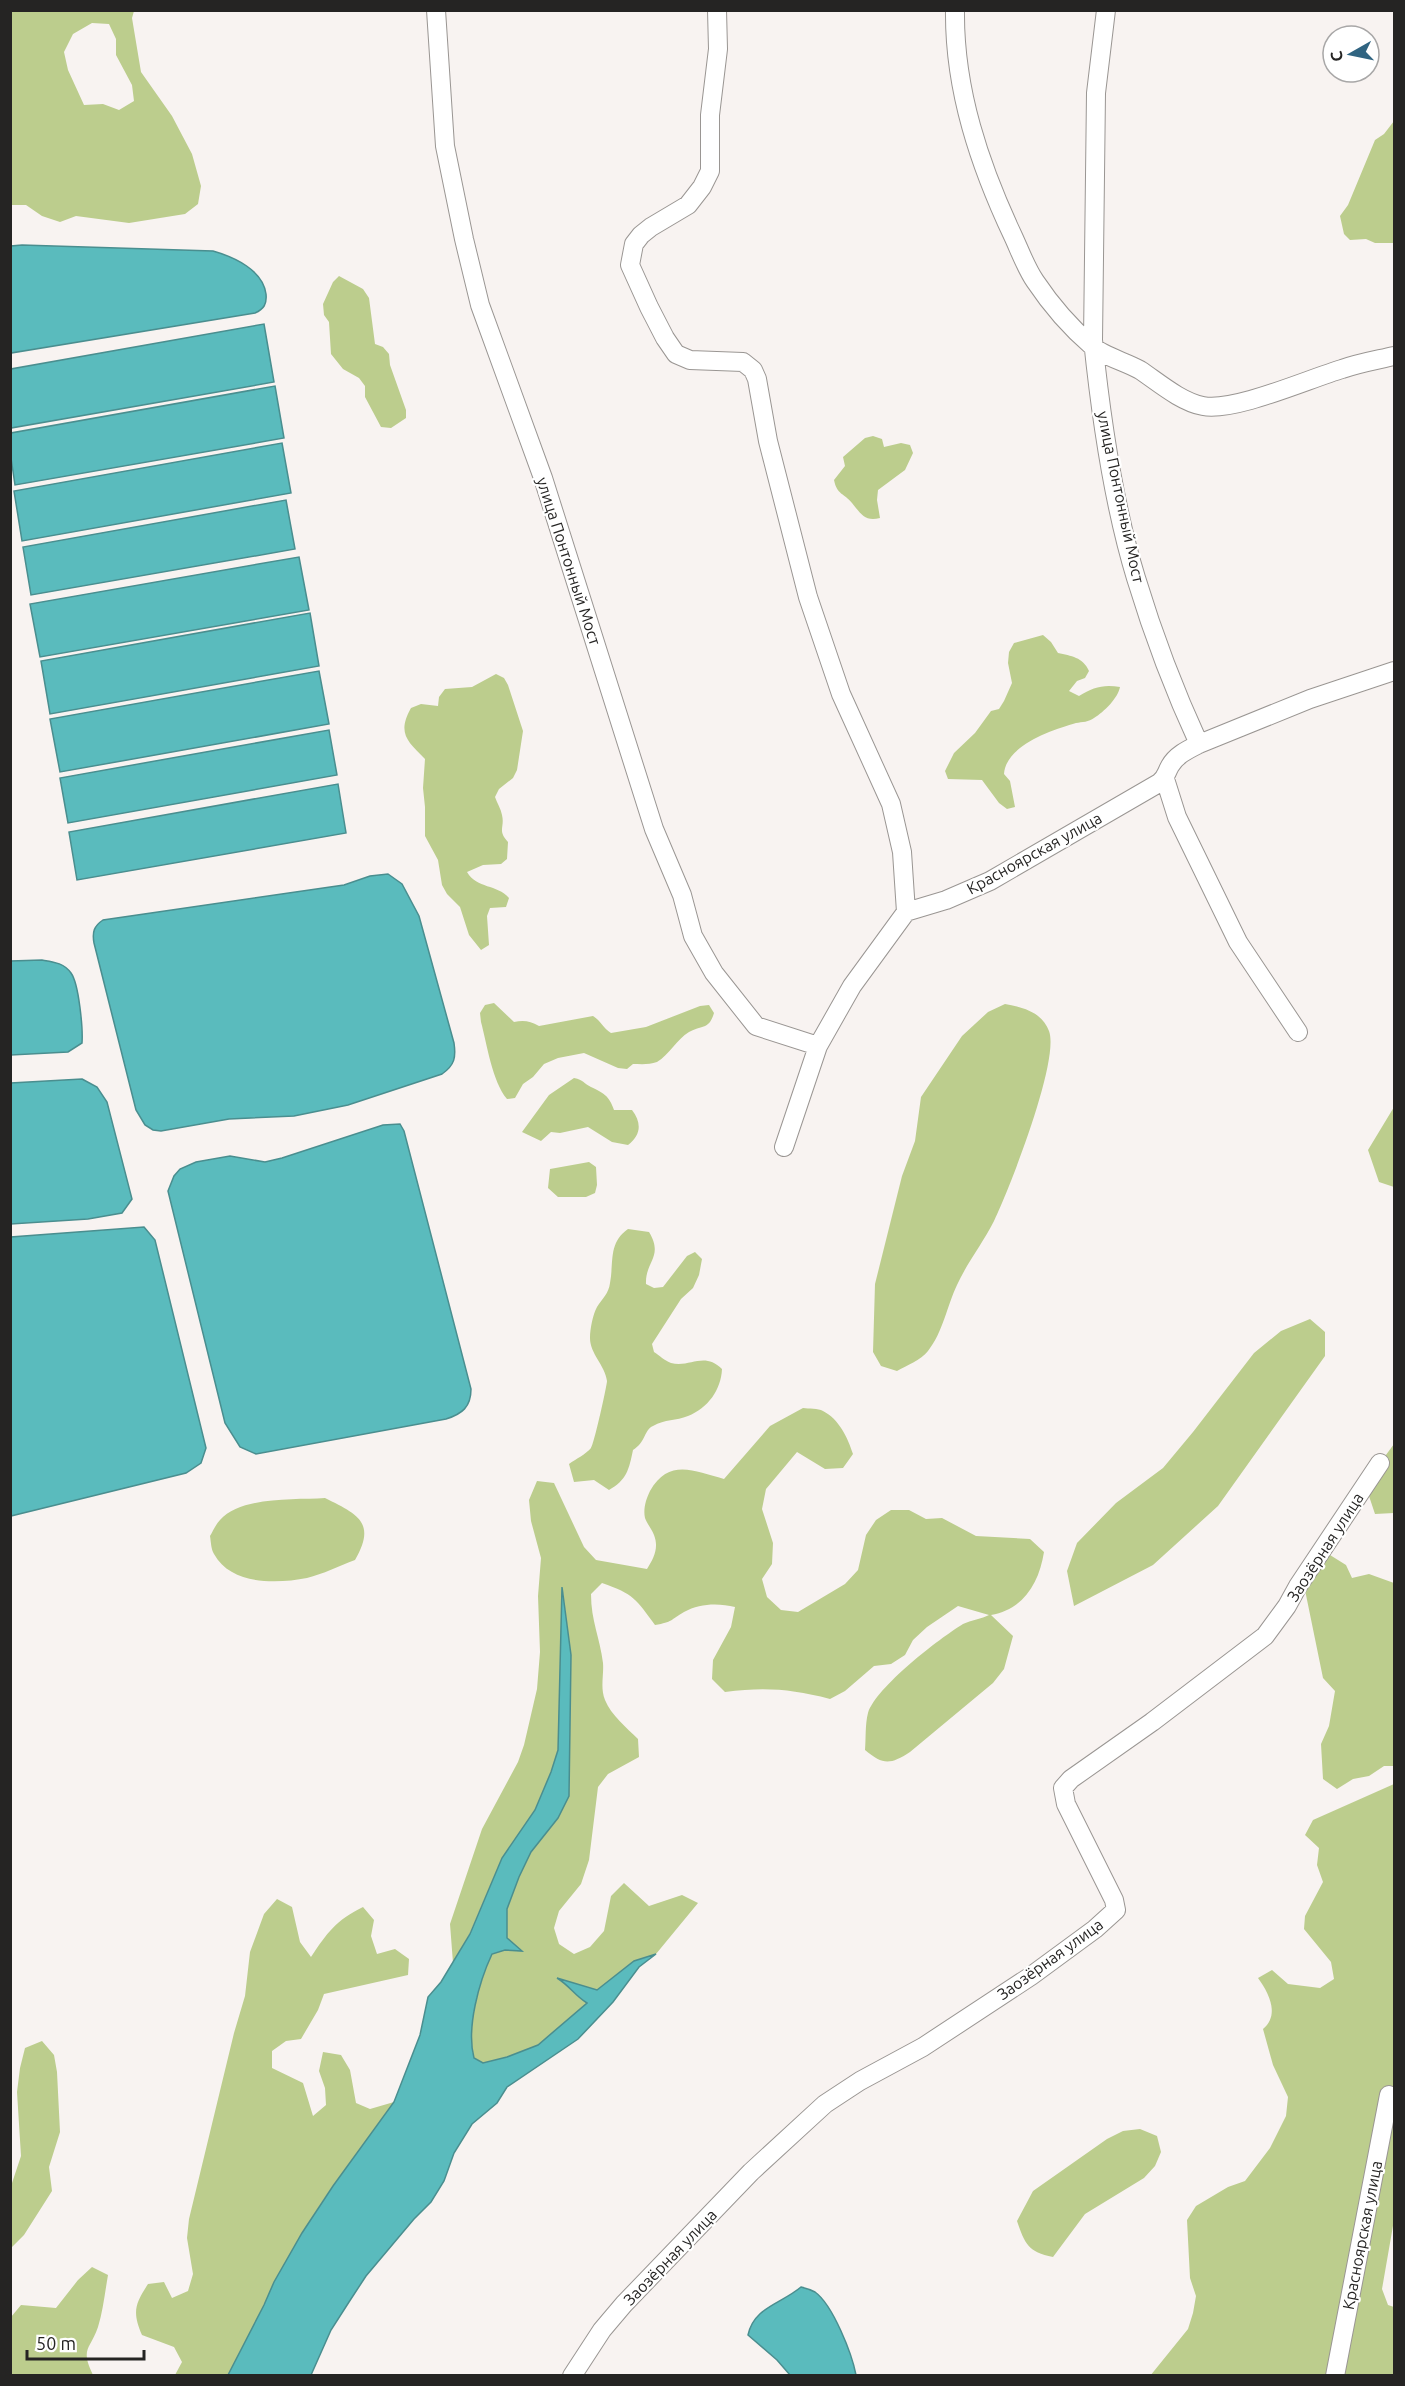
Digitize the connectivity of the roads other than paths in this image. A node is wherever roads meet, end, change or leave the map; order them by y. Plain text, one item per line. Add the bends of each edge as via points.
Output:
1 (436, 10) edge
2 (717, 10) edge
3 (955, 10) edge
4 (1106, 10) edge
5 (1094, 348) junction
6 (1395, 356) edge
7 (1395, 671) edge
8 (1199, 744) junction
9 (1165, 778) junction
10 (906, 912) junction
11 (1298, 1032) dead end
12 (818, 1046) junction
13 (784, 1147) dead end
14 (1380, 1463) dead end
15 (1389, 2095) dead end
16 (572, 2376) edge
17 (1335, 2376) edge

1 - 12 street, улица Понтонный Мост via 445,146 480,305 543,478 654,829 682,895 693,936 714,973 756,1026
2 - 10 street via 710,171 688,206 641,235 634,244 630,265 676,354 690,360 743,362 757,379 768,441 808,597 841,694 891,804 902,852
3 - 5 street via 969,121 986,174 1034,279 1058,312
4 - 5 street, улица Понтонный Мост via 1096,93
5 - 6 street via 1127,362 1187,400 1216,407
5 - 8 street, улица Понтонный Мост via 1116,494 1136,578
7 - 8 street, Красноярская улица via 1310,699
8 - 9 street, Красноярская улица via 1182,753 1170,765
9 - 10 street, Красноярская улица via 990,881
9 - 11 street via 1177,817 1238,942
10 - 12 street via 852,986
12 - 13 street
14 - 16 street, Заозёрная улица via 1265,1636 1063,1788 1066,1804 1116,1910 1021,1982 923,2047 825,2104 751,2172 638,2289 602,2330
15 - 17 street, Красноярская улица

